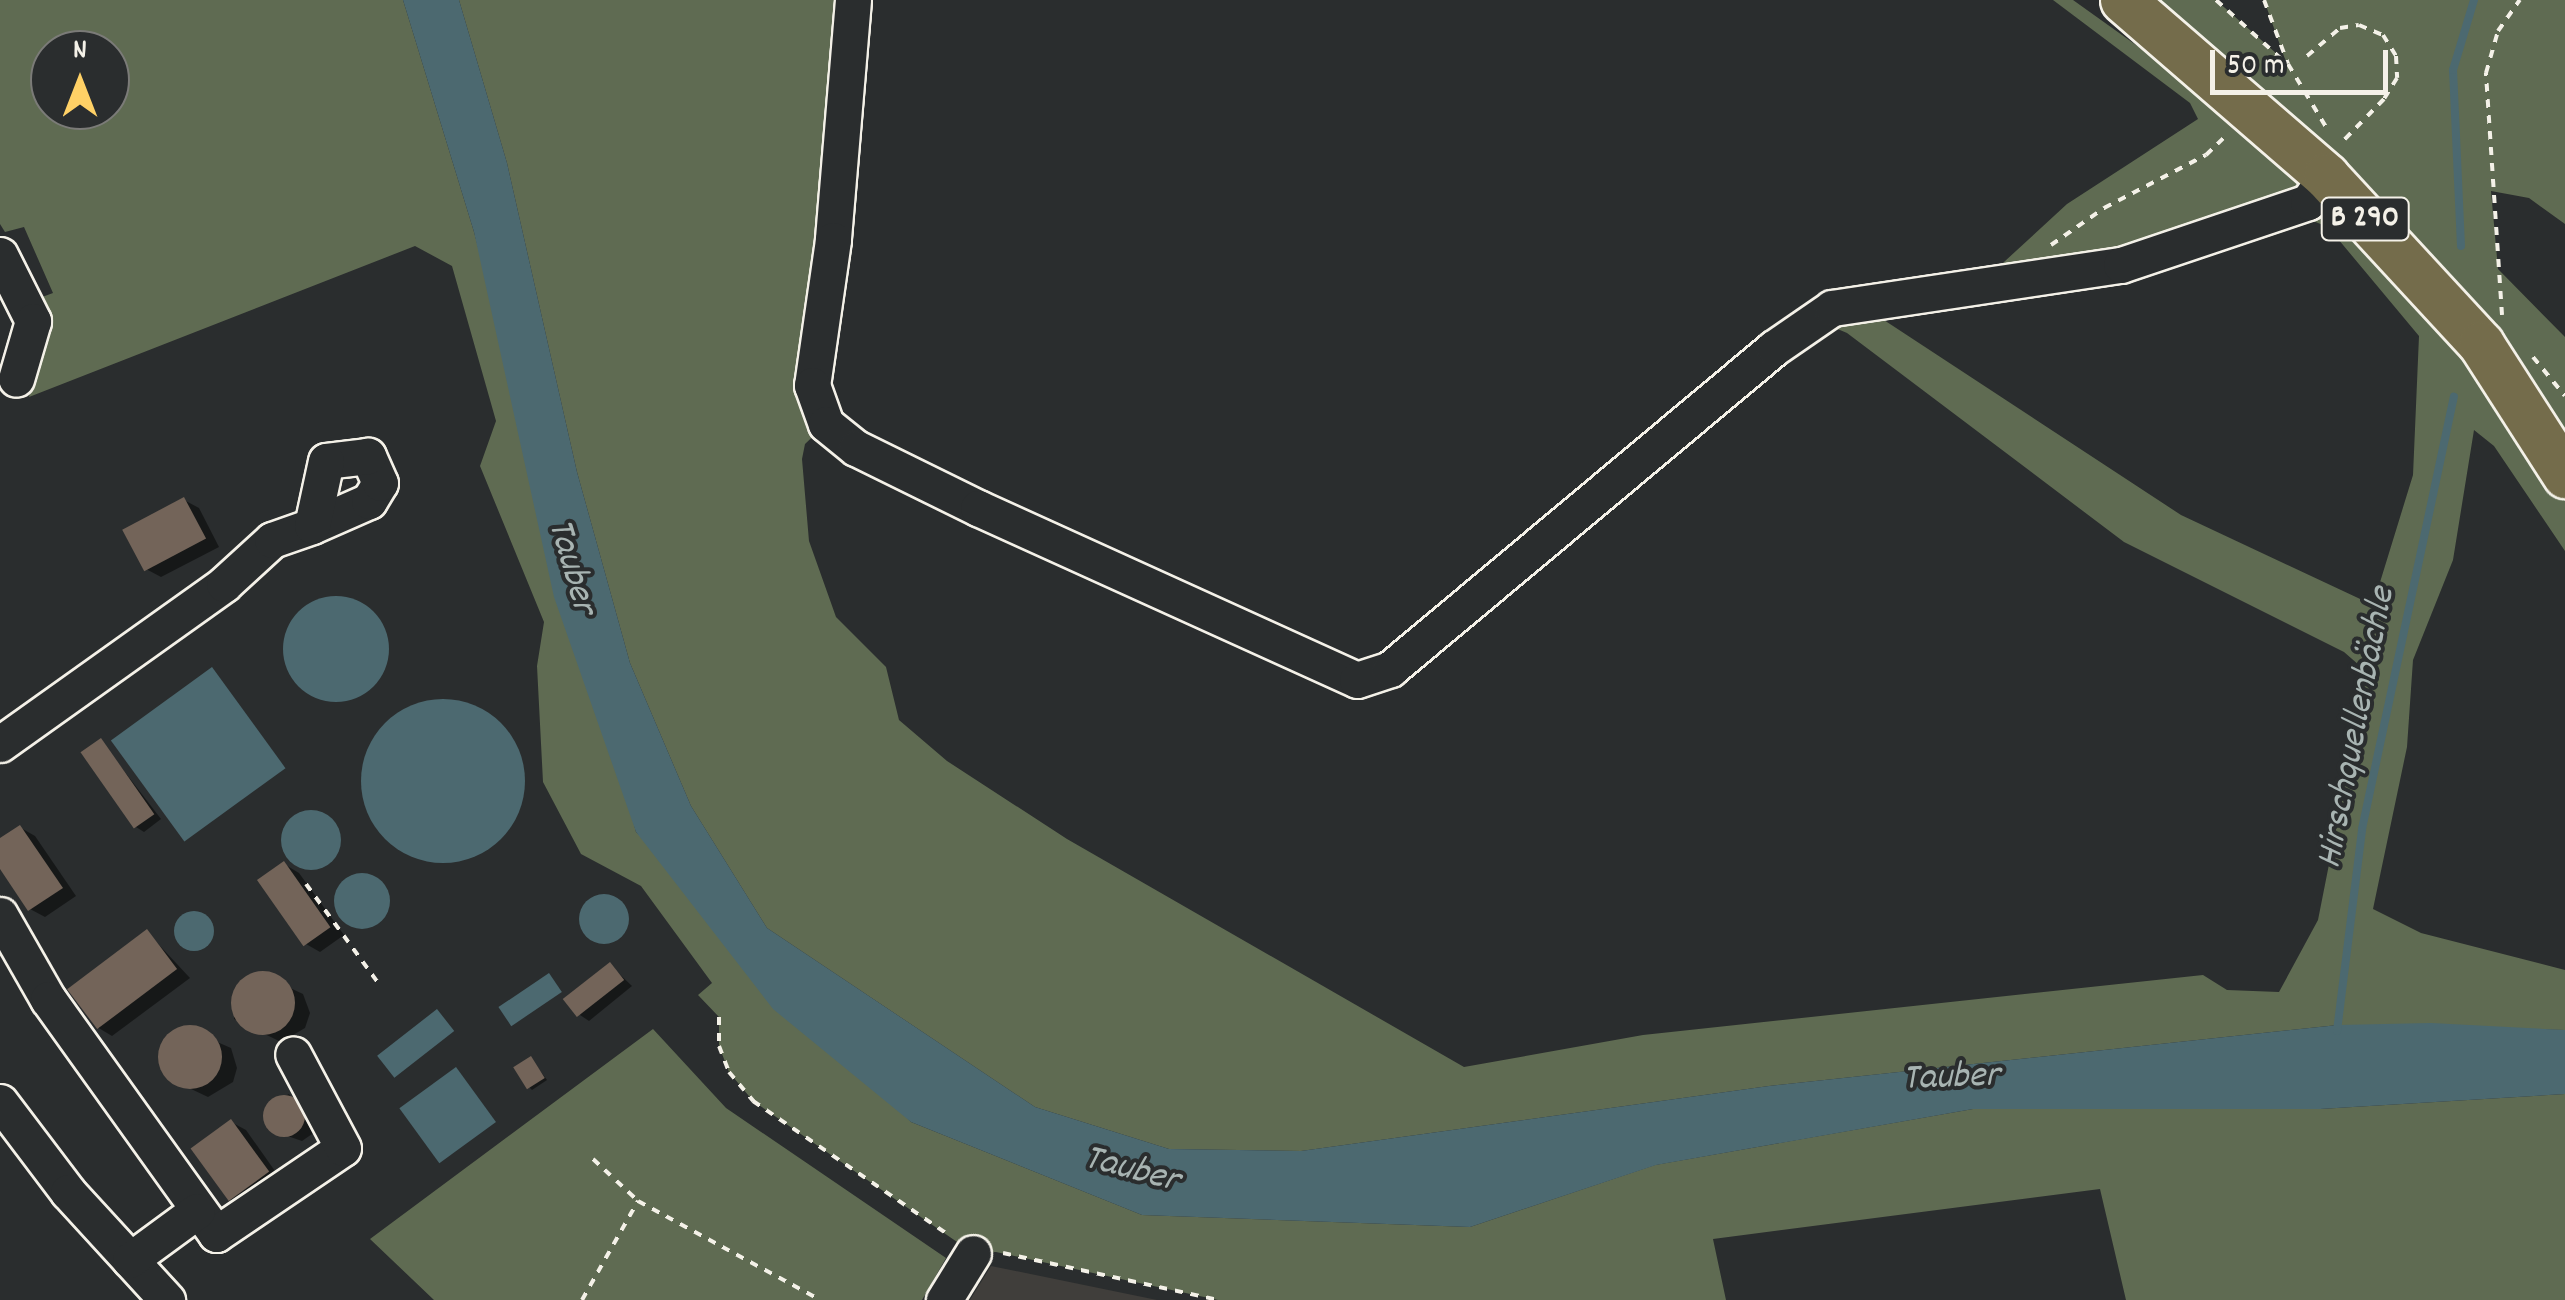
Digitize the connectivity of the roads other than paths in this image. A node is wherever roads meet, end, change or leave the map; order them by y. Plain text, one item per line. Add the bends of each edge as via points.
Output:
1 (853, 0) edge
2 (2123, 0) edge
3 (2332, 161) junction
4 (2, 262) edge
5 (16, 379) dead end
6 (2565, 475) edge
7 (312, 526) dead end
8 (0, 744) edge
9 (0, 915) edge
10 (293, 1054) dead end
11 (0, 1102) edge
12 (197, 1211) junction
13 (973, 1253) road end
14 (130, 1260) junction
15 (167, 1300) edge
16 (944, 1300) edge

1 - 3 street via 834,240 812,385 826,424 856,448 978,508 1357,680 1390,669 1774,348 1832,308 2121,265 2308,202
2 - 3 main road, B 290
3 - 6 main road, B 290 via 2480,344
4 - 5 street via 33,321
7 - 8 street via 272,540 224,584
9 - 12 street via 48,999
10 - 12 street via 343,1148 216,1234
11 - 14 street
12 - 14 street
13 - 16 street
14 - 15 street

